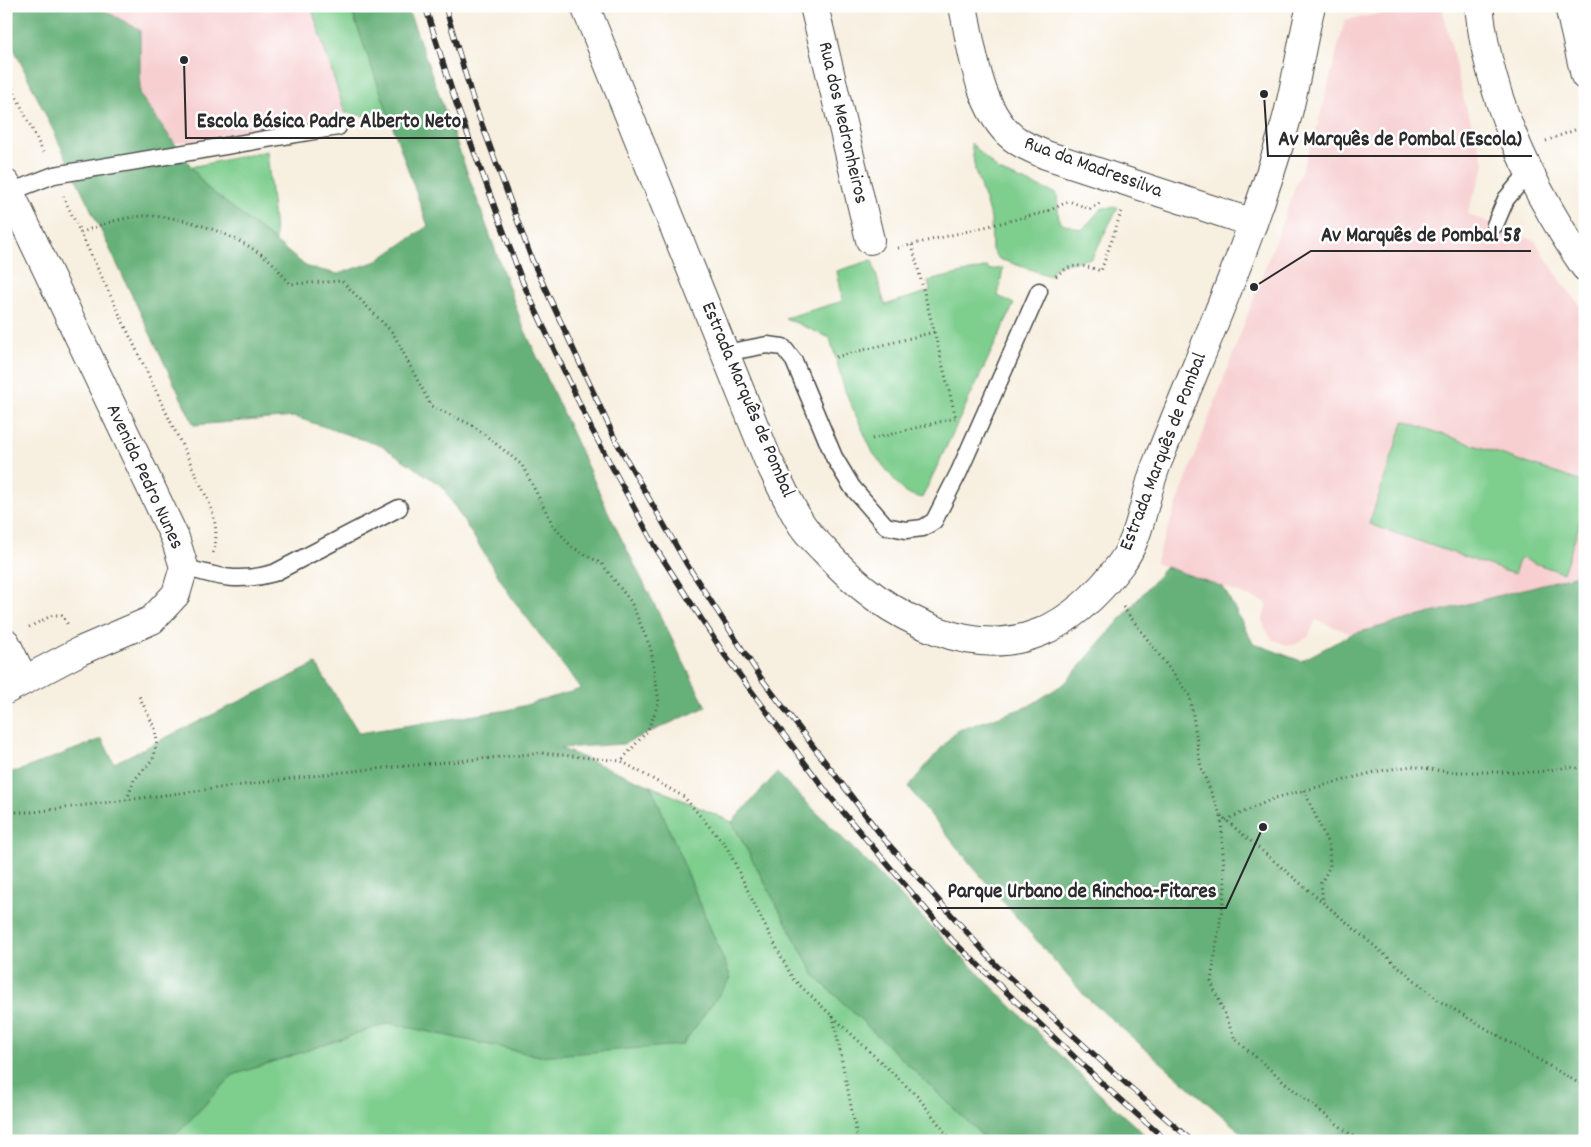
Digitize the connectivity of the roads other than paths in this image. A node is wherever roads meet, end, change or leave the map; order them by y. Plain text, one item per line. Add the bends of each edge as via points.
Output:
1 (585, 6) edge
2 (814, 6) edge
3 (963, 6) edge
4 (1304, 6) edge
5 (1311, 6) edge
6 (1319, 6) edge
7 (1478, 6) edge
8 (1569, 6) edge
9 (1304, 35) junction
10 (1585, 76) edge
11 (338, 127) dead end
12 (1523, 163) junction
13 (8, 188) edge
14 (1253, 223) junction
15 (1495, 225) dead end
16 (870, 240) road end
17 (1585, 267) edge
18 (1039, 292) road end
19 (725, 353) junction
20 (399, 508) dead end
21 (184, 567) junction
22 (15, 636) edge
23 (15, 685) edge

1 - 19 street, Estrada Marquês de Pombal
2 - 16 street, Rua dos Medronheiros
3 - 14 street, Rua da Madressilva via 980,86 995,117 1017,141 1129,189
4 - 9 street, Estrada Marquês de Pombal
5 - 9 street, Estrada Marquês de Pombal
6 - 9 street, Estrada Marquês de Pombal
7 - 12 street via 1482,40
8 - 10 street
9 - 14 street, Estrada Marquês de Pombal via 1286,123
11 - 13 lane via 54,175
12 - 15 lane
12 - 17 street via 1553,219
13 - 21 street, Avenida Pedro Nunes via 175,538
14 - 19 street, Estrada Marquês de Pombal via 1155,467 1131,546 1105,583 1066,620 1042,633 997,643 958,638 918,623 849,578 803,526 768,460
18 - 19 lane via 959,472 934,521 924,528 906,530 886,526 852,487 834,457 794,361 783,347 766,345
20 - 21 lane via 262,576 226,579
21 - 23 street, Avenida Pedro Nunes via 176,594 152,620 80,651
22 - 23 street

